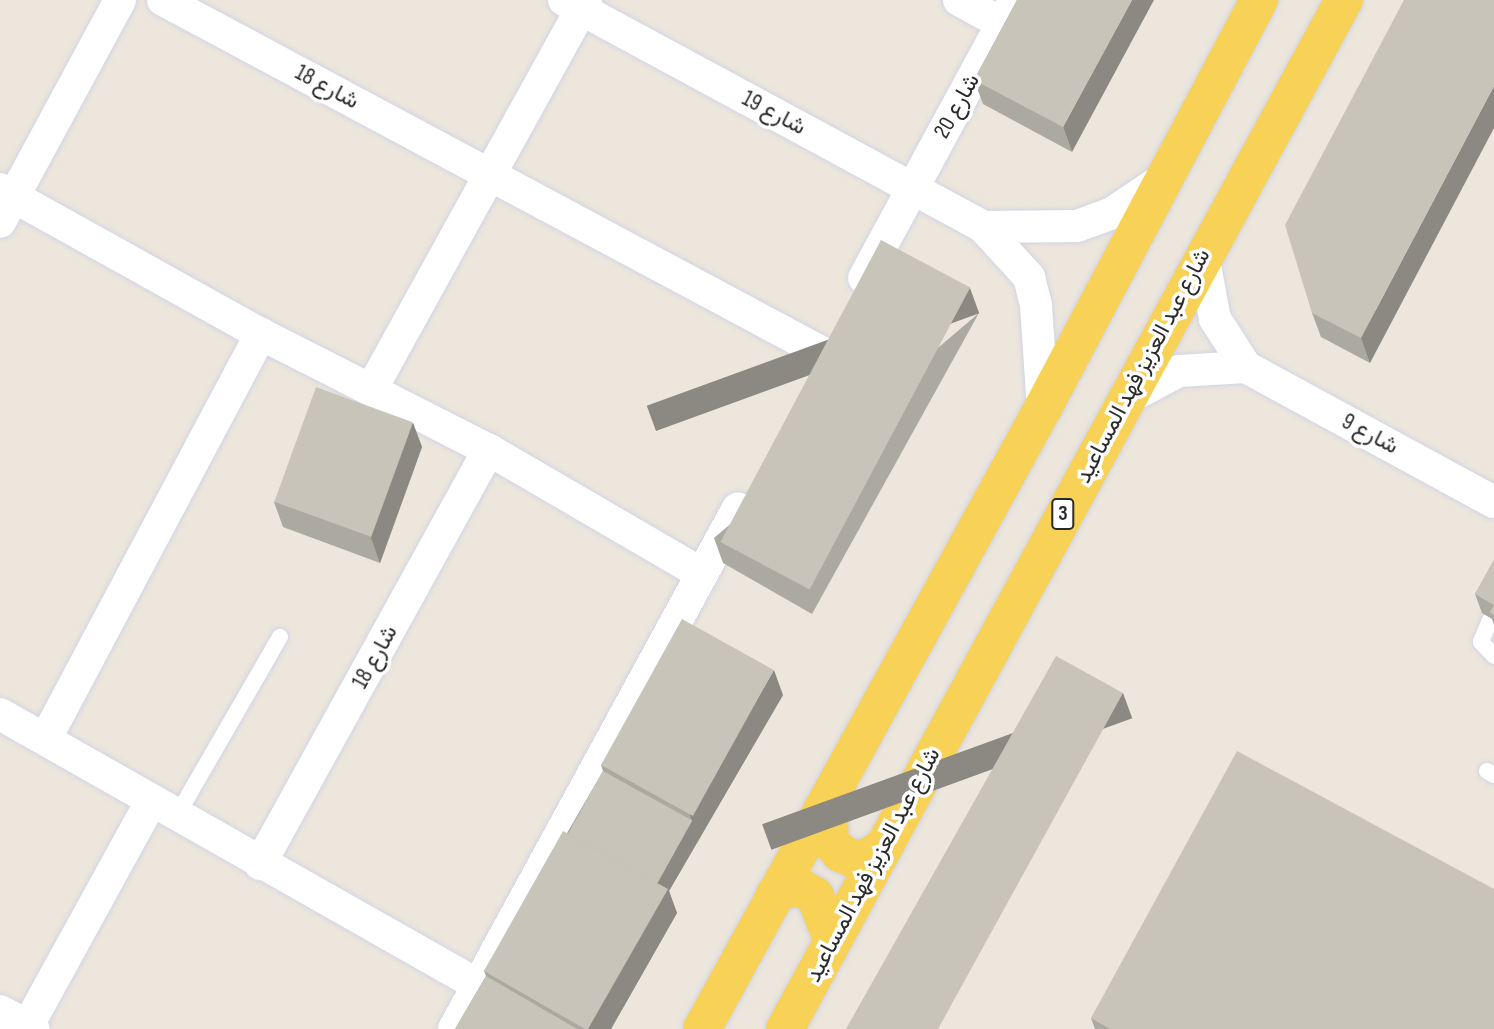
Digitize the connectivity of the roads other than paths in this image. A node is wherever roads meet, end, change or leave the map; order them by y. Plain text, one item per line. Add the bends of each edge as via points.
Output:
1 (120, 0) edge
2 (163, 0) edge
3 (959, 0) edge
4 (1259, 0) edge
5 (1344, 0) edge
6 (577, 3) edge
7 (1009, 12) edge
8 (490, 173) junction
9 (1166, 177) junction
10 (912, 189) junction
11 (5, 203) edge
12 (983, 227) junction
13 (1203, 254) junction
14 (261, 334) junction
15 (1246, 367) junction
16 (370, 390) junction
17 (1124, 400) junction
18 (1043, 408) junction
19 (489, 450) junction
20 (756, 476) edge
21 (1494, 502) edge
22 (702, 574) junction
23 (1492, 618) edge
24 (280, 637) dead end
25 (1494, 656) edge
26 (0, 714) edge
27 (46, 738) junction
28 (829, 802) junction
29 (163, 810) junction
30 (882, 848) junction
31 (260, 864) junction
32 (775, 894) junction
33 (832, 939) junction
34 (478, 985) junction
35 (0, 1011) edge
36 (29, 1028) edge
37 (454, 1029) edge
38 (702, 1029) edge
39 (785, 1029) edge

1 - 11 street
2 - 8 street, شارع 18
3 - 7 street, شارع 20
4 - 9 main road
5 - 13 main road, شارع عبد العزيز فهد المساعيد / 3
6 - 8 street
6 - 10 street, شارع 19
7 - 10 street, شارع 20
8 - 10 street, شارع 18 via 829,341
8 - 16 street
9 - 12 street, شارع 19 via 1112,213 1077,226
9 - 18 main road
10 - 12 street, شارع 19
11 - 14 street
12 - 18 street, شارع 19 via 1029,277 1036,306
13 - 15 street, شارع 9 via 1215,318
13 - 17 main road, شارع عبد العزيز فهد المساعيد / 3
14 - 16 street
14 - 27 street
15 - 17 street via 1179,371
15 - 21 street, شارع 9
16 - 19 street
17 - 30 main road, شارع عبد العزيز فهد المساعيد / 3
18 - 28 main road
19 - 22 street
19 - 31 street, شارع 18
20 - 22 street
22 - 34 street
23 - 25 lane via 1481,642
24 - 29 lane
26 - 27 street
27 - 29 street
28 - 30 main road via 830,841 840,853 854,859 869,857
28 - 32 main road
29 - 31 street
29 - 36 street
30 - 33 main road, شارع عبد العزيز فهد المساعيد / 3
31 - 34 street
32 - 33 main road via 803,888 815,896
32 - 38 main road
33 - 39 main road, شارع عبد العزيز فهد المساعيد / 3
34 - 37 street
35 - 36 street

